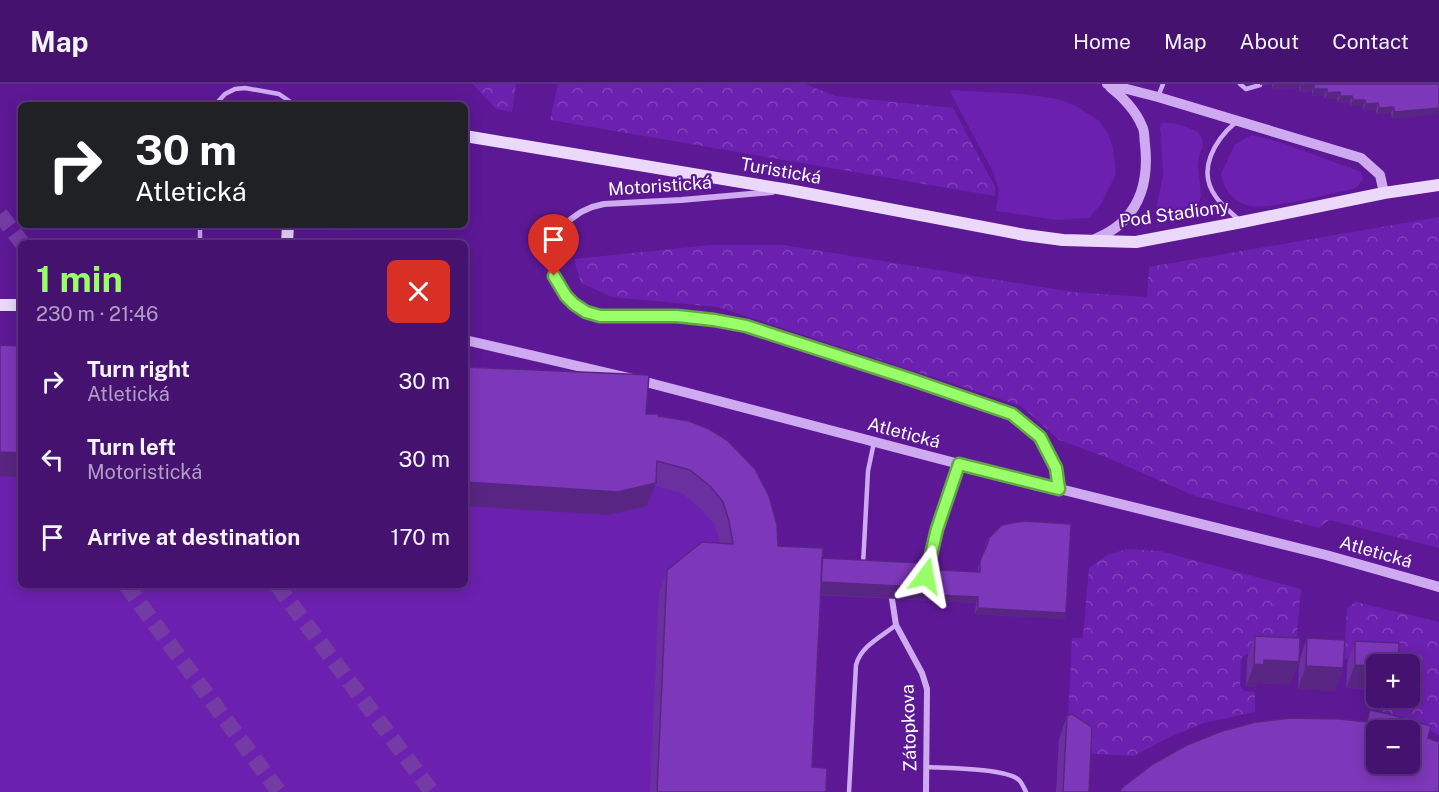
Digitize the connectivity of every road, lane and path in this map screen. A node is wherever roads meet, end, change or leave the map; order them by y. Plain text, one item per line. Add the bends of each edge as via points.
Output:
1 (1107, 84) edge
2 (1163, 84) edge
3 (1240, 84) edge
4 (1260, 85) edge
5 (1158, 97) junction
6 (216, 102) edge
7 (291, 102) edge
8 (1238, 120) junction
9 (468, 136) edge
10 (1439, 185) edge
11 (789, 190) junction
12 (1384, 193) junction
13 (1242, 222) junction
14 (1091, 241) junction
15 (0, 305) edge
16 (18, 305) edge
17 (468, 341) edge
18 (874, 442) junction
19 (959, 464) junction
20 (1059, 489) junction
21 (863, 573) edge
22 (927, 573) edge
23 (1439, 587) edge
24 (892, 599) edge
25 (896, 625) junction
26 (926, 767) junction
27 (849, 792) edge
28 (926, 792) edge
29 (1026, 792) edge

1 - 5 street, Pod Stadiony
1 - 14 street, Pod Stadiony via 1123,96 1143,126 1147,171 1125,220
2 - 5 lane
3 - 4 lane via 1246,89
5 - 8 street, Pod Stadiony
6 - 7 lane via 235,89 245,88 279,94
8 - 12 street, Pod Stadiony via 1360,158 1380,175
8 - 13 lane via 1215,147 1208,171 1216,198
9 - 11 main road, Turistická
10 - 12 main road, Pod Stadiony
11 - 14 main road, Turistická via 1025,235
11 - 20 street, Motoristická via 592,207 571,219 558,234 551,257 554,276 566,296 586,312 600,316 677,316 746,326 1012,414 1040,437 1056,468
12 - 13 main road, Pod Stadiony
13 - 14 main road, Pod Stadiony via 1136,242
15 - 16 main road
17 - 18 street, Atletická via 642,381
18 - 19 street, Atletická
18 - 21 lane via 867,481
19 - 20 street, Atletická
19 - 22 lane
20 - 23 street, Atletická
24 - 25 street, Zátopkova
25 - 26 street, Zátopkova via 927,689
25 - 27 lane via 865,649 856,665
26 - 28 street, Zátopkova
26 - 29 lane via 1009,775 1019,780

